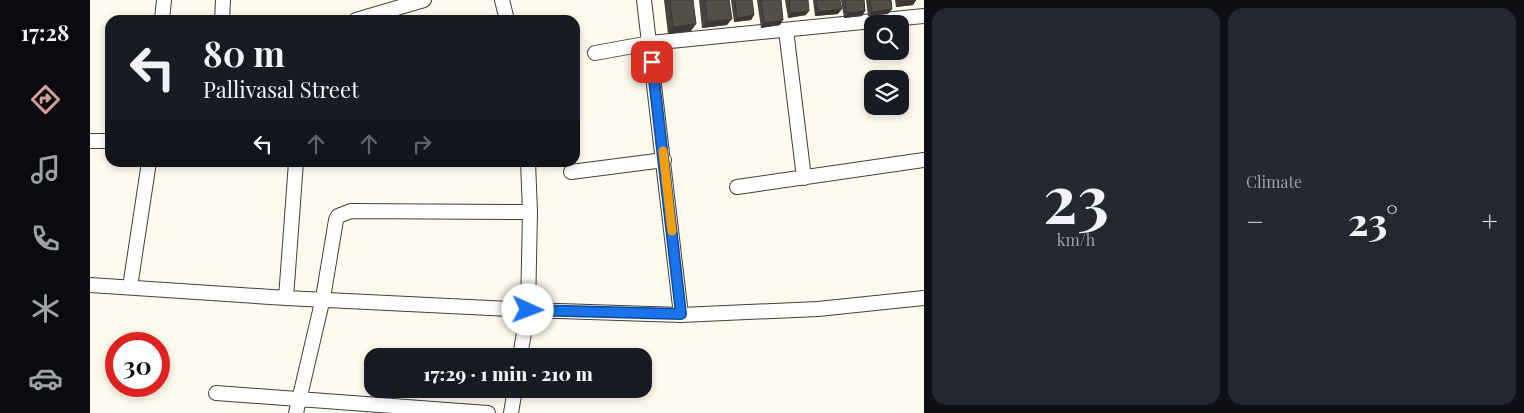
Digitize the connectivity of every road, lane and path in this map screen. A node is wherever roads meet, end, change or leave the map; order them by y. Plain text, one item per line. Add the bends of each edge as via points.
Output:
1 (164, 0) edge
2 (223, 0) edge
3 (424, 0) edge
4 (502, 0) edge
5 (644, 0) edge
6 (162, 15) edge
7 (222, 15) edge
8 (373, 15) edge
9 (506, 15) edge
10 (924, 16) edge
11 (786, 30) junction
12 (650, 43) junction
13 (595, 52) dead end
14 (90, 141) edge
15 (105, 141) edge
16 (664, 160) junction
17 (924, 160) edge
18 (148, 167) edge
19 (296, 167) edge
20 (528, 167) edge
21 (572, 172) dead end
22 (804, 178) junction
23 (737, 187) dead end
24 (530, 212) junction
25 (90, 285) edge
26 (130, 288) junction
27 (286, 298) junction
28 (323, 298) junction
29 (924, 298) edge
30 (528, 310) junction
31 (681, 314) junction
32 (521, 348) edge
33 (216, 393) dead end
34 (514, 398) edge
35 (298, 406) edge
36 (488, 413) edge
37 (511, 413) edge

1 - 6 street
2 - 7 street
3 - 8 street
4 - 9 street
5 - 12 street
10 - 11 street
11 - 12 street
11 - 22 street
12 - 13 street
12 - 16 street
14 - 15 street
16 - 21 street
16 - 31 street
17 - 22 street
18 - 26 street
19 - 27 street
20 - 24 street
22 - 23 street
24 - 28 street via 343,213 336,220
24 - 30 street
25 - 26 street
26 - 27 street
27 - 28 street
28 - 30 street
28 - 35 street
29 - 31 street via 818,309
30 - 31 street
30 - 32 street
33 - 35 street
34 - 37 street
35 - 36 street

